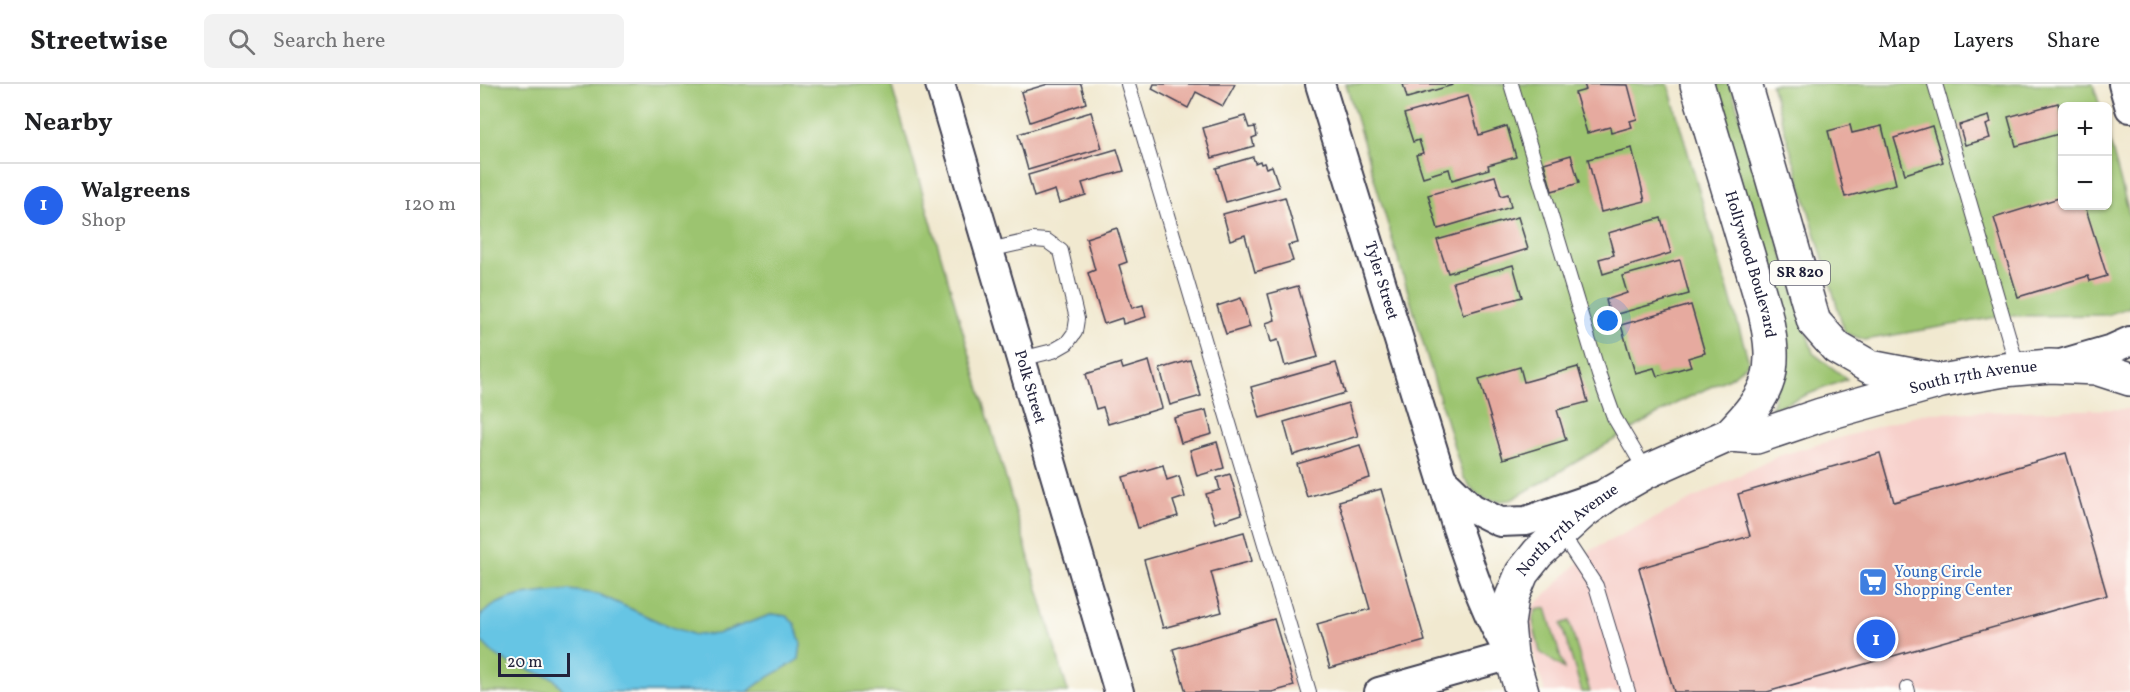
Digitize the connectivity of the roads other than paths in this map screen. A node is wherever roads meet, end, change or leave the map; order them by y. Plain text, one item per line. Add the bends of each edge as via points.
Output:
1 (940, 84) edge
2 (1128, 84) edge
3 (1320, 84) edge
4 (1511, 84) edge
5 (1697, 84) edge
6 (1745, 84) edge
7 (1935, 84) edge
8 (2123, 84) edge
9 (2130, 108) edge
10 (989, 250) junction
11 (2130, 341) edge
12 (1021, 359) junction
13 (2034, 368) junction
14 (2130, 379) edge
15 (1941, 381) junction
16 (1821, 415) joint
17 (1729, 435) junction
18 (1646, 472) junction
19 (1440, 478) junction
20 (1611, 492) junction
21 (1561, 533) junction
22 (1510, 655) junction
23 (1119, 692) edge
24 (1309, 692) edge
25 (1379, 692) edge
26 (1522, 692) edge
27 (1628, 692) edge

1 - 10 street, Polk Street
2 - 24 lane
3 - 19 street, Tyler Street
4 - 18 lane via 1599,375 1614,417
5 - 17 main road, Hollywood Boulevard / SR 820 via 1772,342 1771,368 1764,392 1752,412
6 - 15 main road, SR 820 via 1814,322 1837,348 1870,367
7 - 13 lane
8 - 9 street
10 - 12 street, Polk Street
10 - 12 lane via 1034,240 1047,241 1061,251 1077,319 1075,332 1067,344 1053,351
11 - 13 street
12 - 23 street, Polk Street
13 - 14 main road, South 17th Avenue / SR 820 via 2097,368
13 - 15 main road, South 17th Avenue / SR 820
15 - 16 main road, South 17th Avenue
16 - 17 main road, North 17th Avenue via 1756,437
17 - 18 main road, North 17th Avenue / SR 820
18 - 20 main road, North 17th Avenue / SR 820
19 - 20 street, Tyler Street via 1472,508 1500,522 1526,521
19 - 22 street, Tyler Street via 1478,589
20 - 21 main road, North 17th Avenue / SR 820
21 - 22 main road, North 17th Avenue / SR 820 via 1522,573 1512,597 1508,624
21 - 27 lane via 1596,586
22 - 25 street
22 - 26 main road, Tyler Street / SR 820

